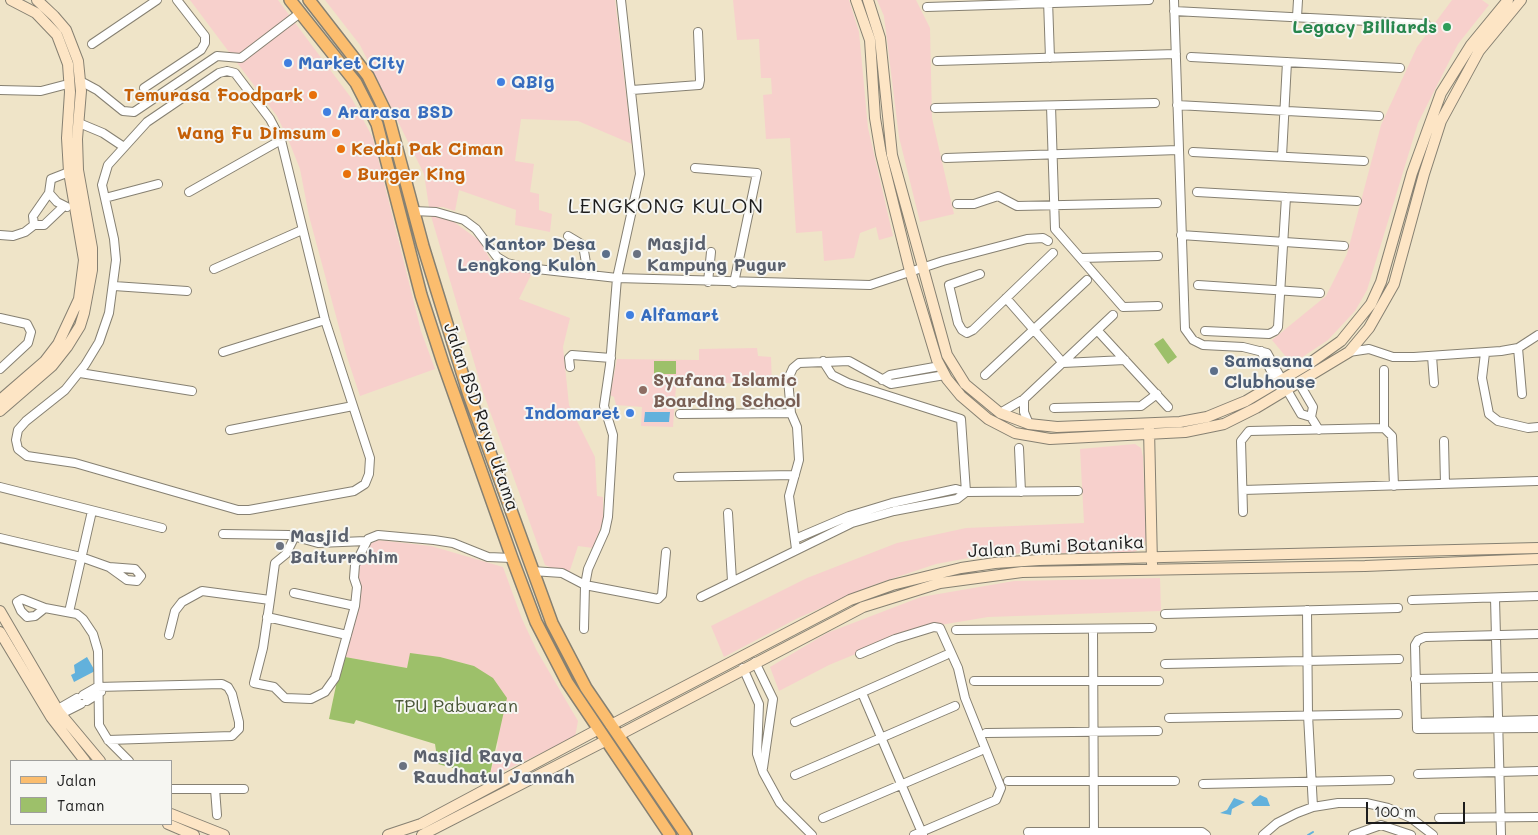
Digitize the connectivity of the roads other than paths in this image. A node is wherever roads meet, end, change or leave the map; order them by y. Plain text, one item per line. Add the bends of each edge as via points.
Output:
1 (11, 0) edge
2 (37, 0) edge
3 (157, 0) edge
4 (177, 0) edge
5 (290, 0) edge
6 (309, 0) edge
7 (621, 0) edge
8 (856, 0) edge
9 (868, 0) edge
10 (1149, 0) edge
11 (1174, 0) edge
12 (1298, 0) edge
13 (1508, 0) edge
14 (1521, 0) edge
15 (1048, 2) edge
16 (927, 7) dead end
17 (1174, 11) junction
18 (300, 13) junction
19 (1297, 17) junction
20 (1426, 24) dead end
21 (698, 32) dead end
22 (61, 33) junction
23 (92, 44) dead end
24 (343, 44) junction
25 (332, 53) junction
26 (1176, 54) junction
27 (1191, 57) dead end
28 (1050, 58) junction
29 (937, 61) dead end
30 (1287, 62) junction
31 (1400, 68) dead end
32 (84, 84) dead end
33 (64, 85) dead end
34 (144, 88) dead end
35 (0, 90) edge
36 (632, 90) junction
37 (1155, 103) dead end
38 (1177, 105) junction
39 (1051, 106) junction
40 (934, 108) dead end
41 (1284, 110) junction
42 (1379, 116) dead end
43 (875, 118) junction
44 (887, 118) junction
45 (79, 123) junction
46 (281, 140) junction
47 (124, 147) junction
48 (1178, 150) junction
49 (1192, 152) dead end
50 (1052, 154) junction
51 (1282, 156) junction
52 (1424, 156) junction
53 (946, 158) dead end
54 (1364, 161) dead end
55 (695, 168) dead end
56 (69, 172) junction
57 (158, 184) dead end
58 (189, 192) dead end
59 (1198, 192) dead end
60 (49, 193) junction
61 (1286, 197) junction
62 (105, 198) junction
63 (1357, 201) dead end
64 (1157, 203) dead end
65 (957, 204) dead end
66 (64, 206) junction
67 (1053, 206) junction
68 (75, 209) junction
69 (414, 211) junction
70 (34, 225) junction
71 (302, 230) junction
72 (0, 235) edge
73 (1180, 235) junction
74 (568, 236) dead end
75 (1048, 241) dead end
76 (1283, 242) junction
77 (1344, 246) dead end
78 (710, 252) dead end
79 (1053, 253) dead end
80 (1158, 256) dead end
81 (1081, 258) junction
82 (922, 267) junction
83 (214, 269) dead end
84 (910, 271) junction
85 (980, 274) dead end
86 (588, 275) junction
87 (617, 278) junction
88 (1087, 280) dead end
89 (708, 282) junction
90 (734, 282) junction
91 (114, 286) junction
92 (1198, 286) dead end
93 (1280, 290) junction
94 (187, 291) dead end
95 (1320, 293) dead end
96 (1006, 298) junction
97 (1158, 306) dead end
98 (1113, 315) dead end
99 (0, 318) edge
100 (325, 320) junction
101 (1369, 328) junction
102 (1034, 330) junction
103 (1097, 330) junction
104 (1205, 331) dead end
105 (1538, 335) edge
106 (1518, 348) junction
107 (1369, 349) junction
108 (223, 352) dead end
109 (1349, 352) junction
110 (1485, 353) junction
111 (1432, 356) junction
112 (610, 358) junction
113 (1125, 360) junction
114 (823, 361) junction
115 (1062, 363) junction
116 (49, 364) junction
117 (570, 367) dead end
118 (0, 369) edge
119 (942, 370) junction
120 (1384, 370) dead end
121 (80, 372) junction
122 (985, 375) dead end
123 (1280, 381) junction
124 (1434, 382) dead end
125 (1299, 383) junction
126 (1287, 390) junction
127 (192, 391) dead end
128 (468, 392) junction
129 (1156, 394) junction
130 (1522, 394) dead end
131 (454, 397) junction
132 (1024, 399) junction
133 (0, 400) edge
134 (352, 406) junction
135 (1168, 407) dead end
136 (1054, 408) dead end
137 (0, 411) edge
138 (791, 413) junction
139 (1000, 413) junction
140 (680, 414) dead end
141 (1311, 417) junction
142 (1149, 423) junction
143 (1029, 424) junction
144 (1538, 427) edge
145 (1384, 428) junction
146 (230, 430) dead end
147 (1319, 430) junction
148 (1149, 434) junction
149 (1444, 441) dead end
150 (1019, 448) dead end
151 (795, 475) junction
152 (678, 477) dead end
153 (1537, 481) dead end
154 (1445, 484) junction
155 (1394, 486) junction
156 (0, 487) edge
157 (1242, 490) junction
158 (1078, 491) dead end
159 (966, 492) junction
160 (1021, 492) junction
161 (92, 510) junction
162 (728, 512) dead end
163 (1243, 512) dead end
164 (162, 528) dead end
165 (223, 534) dead end
166 (295, 536) junction
167 (0, 538) edge
168 (795, 539) junction
169 (366, 541) junction
170 (1538, 548) edge
171 (796, 549) junction
172 (666, 552) dead end
173 (1364, 554) junction
174 (81, 557) junction
175 (512, 558) junction
176 (1152, 558) junction
177 (1538, 559) edge
178 (1365, 566) junction
179 (109, 567) dead end
180 (1152, 569) junction
181 (532, 571) junction
182 (732, 581) junction
183 (585, 585) junction
184 (873, 591) junction
185 (294, 593) dead end
186 (1538, 596) edge
187 (701, 597) dead end
188 (1495, 598) junction
189 (270, 600) junction
190 (1412, 600) dead end
191 (878, 602) junction
192 (355, 606) junction
193 (45, 608) dead end
194 (1398, 608) dead end
195 (1307, 610) junction
196 (0, 611) edge
197 (69, 612) junction
198 (1165, 614) dead end
199 (267, 617) junction
200 (1152, 628) dead end
201 (584, 629) dead end
202 (956, 630) dead end
203 (1093, 630) junction
204 (0, 632) edge
205 (1538, 634) edge
206 (169, 635) dead end
207 (347, 635) junction
208 (1496, 635) junction
209 (860, 654) dead end
210 (946, 655) dead end
211 (1400, 659) dead end
212 (1307, 660) junction
213 (755, 662) junction
214 (1165, 664) dead end
215 (743, 668) junction
216 (1538, 677) edge
217 (1497, 678) junction
218 (1415, 679) junction
219 (1159, 680) dead end
220 (974, 681) dead end
221 (1094, 681) junction
222 (98, 691) junction
223 (862, 693) junction
224 (955, 706) dead end
225 (58, 713) junction
226 (1398, 714) dead end
227 (1308, 715) junction
228 (1169, 718) dead end
229 (1538, 720) edge
230 (795, 722) dead end
231 (611, 725) junction
232 (1498, 725) junction
233 (1538, 728) edge
234 (597, 730) junction
235 (1158, 731) dead end
236 (1094, 732) junction
237 (986, 733) dead end
238 (619, 735) junction
239 (881, 738) junction
240 (108, 740) junction
241 (606, 741) junction
242 (980, 751) dead end
243 (84, 760) edge
244 (99, 760) edge
245 (128, 760) edge
246 (763, 772) junction
247 (1500, 772) junction
248 (1538, 772) edge
249 (1418, 774) dead end
250 (795, 775) dead end
251 (1390, 780) dead end
252 (1008, 781) dead end
253 (1175, 781) dead end
254 (1312, 781) junction
255 (1094, 782) junction
256 (1203, 784) dead end
257 (900, 785) junction
258 (172, 788) edge
259 (215, 789) junction
260 (244, 789) dead end
261 (1313, 807) junction
262 (451, 808) junction
263 (172, 814) edge
264 (217, 815) dead end
265 (1501, 817) junction
266 (1538, 817) edge
267 (456, 818) junction
268 (823, 818) dead end
269 (1439, 818) dead end
270 (170, 825) edge
271 (1028, 832) dead end
272 (920, 834) edge
273 (1094, 834) edge
274 (194, 835) edge
275 (224, 835) edge
276 (388, 835) edge
277 (422, 835) edge
278 (670, 835) edge
279 (686, 835) edge
280 (812, 835) edge
281 (1206, 835) edge
282 (1263, 835) edge
283 (1353, 835) edge
284 (1411, 835) edge
285 (1433, 835) edge
286 (1501, 835) edge

1 - 22 street via 36,13
2 - 22 street via 54,16
3 - 23 street
4 - 34 street via 205,36 205,43 201,50
5 - 18 main road, Jalan BSD Raya Utama
6 - 24 main road, Jalan BSD Raya Utama
7 - 36 street
8 - 43 street via 870,40
9 - 44 street via 880,38
10 - 15 street
11 - 17 street
12 - 19 street
13 - 52 street via 1486,24 1458,64 1442,94
14 - 52 street via 1468,70
15 - 16 street
15 - 28 street
17 - 19 street
17 - 26 street
18 - 25 main road, Jalan BSD Raya Utama
18 - 32 street via 241,58 217,56 134,112 123,111
19 - 20 street
21 - 36 street via 699,85
22 - 45 street via 73,45 79,68
22 - 56 street via 69,75
24 - 25 main road
24 - 69 main road, Jalan BSD Raya Utama via 368,76 389,119
25 - 131 main road, Jalan BSD Raya Utama via 368,104 382,137 421,295
26 - 28 street
26 - 38 street
27 - 30 street
28 - 29 street
30 - 31 street
30 - 41 street
33 - 35 street via 41,91
36 - 87 street via 640,174
37 - 39 street
38 - 41 street
38 - 48 street
39 - 40 street
39 - 50 street
41 - 42 street
41 - 51 street
43 - 44 street
43 - 84 street
44 - 82 street via 892,155
45 - 47 street via 104,133
45 - 116 street via 78,170 92,248 91,281 80,326
46 - 47 street via 270,119 235,74 227,71 219,73 147,122
46 - 58 street
46 - 71 street
47 - 62 street via 108,165 104,175
48 - 50 street
48 - 73 street
49 - 51 street
50 - 53 street
50 - 67 street
51 - 54 street
52 - 101 street via 1394,284
52 - 123 street via 1371,304 1341,341
55 - 90 street via 757,173
56 - 60 street via 51,179
56 - 68 street
57 - 62 street
59 - 61 street
60 - 66 street
60 - 70 street via 33,216
61 - 63 street
61 - 76 street
62 - 91 street via 114,239
64 - 67 street
65 - 67 street via 974,204 998,196 1013,206
66 - 68 street
66 - 70 street via 44,225
67 - 81 street via 1055,229
68 - 116 street via 84,254 79,299
69 - 86 street via 444,213 464,220 476,229 497,257 507,263
69 - 128 main road, Jalan BSD Raya Utama
70 - 72 street via 18,235
71 - 83 street
71 - 100 street
73 - 76 street
73 - 123 street via 1183,321 1188,335 1204,345 1243,346 1261,351
74 - 86 street via 583,245
75 - 82 street via 1043,238 1027,240
76 - 77 street
76 - 93 street
78 - 89 street
79 - 96 street
80 - 81 street
81 - 97 street via 1123,307
82 - 84 street
82 - 139 street via 950,362 965,384
84 - 90 street via 870,285
84 - 119 street
85 - 96 street via 949,285 962,330 973,330
86 - 87 street
87 - 89 street
87 - 112 street
88 - 102 street
89 - 90 street
91 - 94 street
91 - 121 street via 110,313 99,342
92 - 93 street
93 - 95 street
93 - 104 street via 1275,331 1269,334
96 - 102 street
98 - 103 street
99 - 118 street via 27,324 31,332 28,343
100 - 108 street
100 - 134 street
101 - 107 street
101 - 109 street
102 - 115 street
102 - 122 street
103 - 113 street
103 - 115 street
105 - 106 street
106 - 110 street
106 - 130 street
107 - 109 street
107 - 111 street via 1393,357
109 - 125 street
110 - 111 street
110 - 144 street via 1482,378 1489,414 1498,421
111 - 124 street
112 - 117 street via 572,354
112 - 183 street via 604,406 613,435 608,517
113 - 115 street
113 - 129 street
114 - 119 street via 849,362 891,384
114 - 138 street via 799,363 793,368 788,379
114 - 159 street via 832,376 961,419
115 - 132 street
116 - 133 street
116 - 137 street
119 - 148 street via 978,412 1015,433 1050,439
120 - 145 street
121 - 127 street
121 - 134 street via 65,390 18,430 18,449 27,456 75,462 118,473 238,510 354,491 365,484 370,458
123 - 142 street via 1234,407 1206,418
125 - 126 street
125 - 141 street via 1312,407
126 - 141 street via 1301,414
126 - 148 street via 1224,424
128 - 131 main road
128 - 181 main road, Jalan BSD Raya Utama
129 - 135 street
129 - 136 street via 1141,406
131 - 175 main road, Jalan BSD Raya Utama
132 - 139 street
132 - 143 street via 1024,412
134 - 146 street
138 - 140 street
138 - 151 street via 797,427 799,460
139 - 143 street
141 - 147 street
142 - 143 street via 1057,427
142 - 148 street
145 - 147 street
145 - 155 street via 1392,436
147 - 157 street via 1249,431 1241,441
148 - 176 street
149 - 154 street
150 - 160 street
151 - 152 street
151 - 168 street via 789,496
153 - 154 street
154 - 155 street
155 - 157 street
156 - 161 street
157 - 163 street
158 - 160 street
159 - 160 street
159 - 168 street via 956,489 892,503 849,516
159 - 171 street via 958,499 894,510 852,523
161 - 164 street
161 - 174 street
162 - 182 street
165 - 166 street
166 - 169 street via 318,543
166 - 189 street via 286,554 275,563
167 - 174 street
168 - 171 street
169 - 175 street via 378,535 434,540 453,543 488,557
169 - 192 street via 355,565
170 - 173 street, Jalan Bumi Botanika
171 - 182 street
172 - 183 street via 660,598
173 - 176 street, Jalan Bumi Botanika
173 - 178 street
174 - 179 street
174 - 197 street
175 - 234 main road, Jalan BSD Raya Utama via 550,650
176 - 180 street
176 - 184 street, Jalan Bumi Botanika via 995,563 925,575
177 - 178 street, Jalan Bumi Botanika
178 - 180 street, Jalan Bumi Botanika
180 - 191 street, Jalan Bumi Botanika via 980,576 940,583
181 - 183 street via 562,573
181 - 231 main road, Jalan BSD Raya Utama via 566,651
182 - 187 street
183 - 201 street
184 - 191 street
184 - 231 street, Jalan Bumi Botanika via 817,616
185 - 192 street
186 - 188 street
188 - 190 street
188 - 208 street
189 - 199 street
189 - 206 street via 202,591 182,602 175,611
191 - 213 street, Jalan Bumi Botanika
192 - 207 street
193 - 197 street
194 - 195 street
195 - 198 street
195 - 212 street
196 - 225 street
197 - 222 street via 84,619 93,634 98,650
199 - 207 street
199 - 207 street via 254,683 274,687 284,698 311,698 325,692 335,678
200 - 203 street
202 - 203 street
203 - 221 street
204 - 225 street
205 - 208 street
208 - 217 street
208 - 218 street via 1420,638 1415,645
209 - 272 street via 895,639 940,628 958,668 965,698 1001,788 996,800
210 - 223 street
211 - 212 street
212 - 214 street
212 - 227 street
213 - 215 street, Jalan Bumi Botanika
213 - 246 street via 773,699
215 - 238 street, Jalan Bumi Botanika
215 - 246 street via 759,704 758,754
216 - 217 street
217 - 218 street
217 - 232 street
218 - 232 street via 1417,726
219 - 221 street
220 - 221 street
221 - 236 street
222 - 225 street
222 - 240 street via 99,725
222 - 240 street via 109,687 222,684 232,694 239,722 239,729 232,736
223 - 230 street
223 - 239 street
224 - 239 street
225 - 243 street
225 - 244 street
226 - 227 street
227 - 228 street
227 - 254 street
229 - 232 street
231 - 238 main road, Jalan BSD Raya Utama
232 - 233 street
232 - 247 street
234 - 241 main road, Jalan BSD Raya Utama
234 - 262 street
235 - 236 street
236 - 237 street
236 - 255 street
238 - 279 main road, Jalan BSD Raya Utama
239 - 250 street
239 - 257 street
240 - 245 street
241 - 267 street
241 - 278 main road, Jalan BSD Raya Utama
242 - 257 street
246 - 280 street via 780,803
247 - 248 street
247 - 249 street
247 - 265 street
251 - 254 street
252 - 255 street
253 - 255 street
254 - 256 street
254 - 261 street
255 - 273 street
257 - 268 street
257 - 272 street
258 - 259 street
259 - 260 street
259 - 264 street
261 - 282 street via 1277,823
261 - 285 street via 1338,802 1377,804 1403,814
262 - 267 street
262 - 276 street via 421,824
263 - 275 street
265 - 266 street
265 - 269 street
265 - 286 street
267 - 277 street
270 - 274 street
271 - 273 street
273 - 281 street via 1202,832
283 - 284 street via 1380,825

